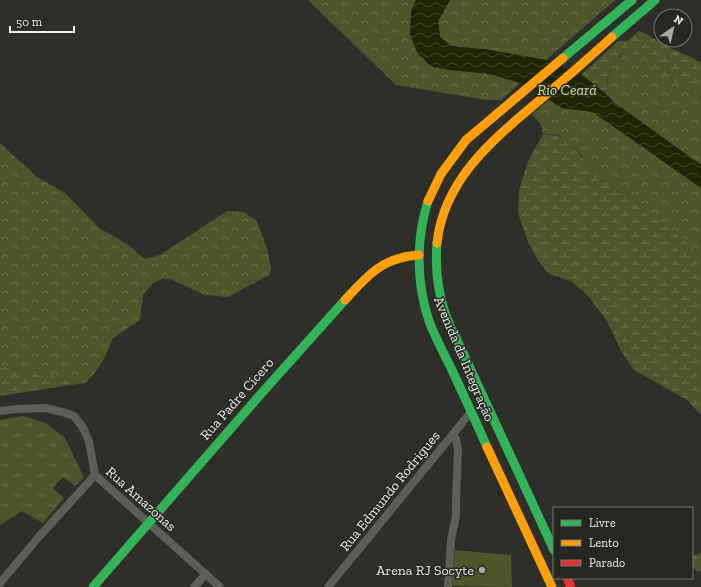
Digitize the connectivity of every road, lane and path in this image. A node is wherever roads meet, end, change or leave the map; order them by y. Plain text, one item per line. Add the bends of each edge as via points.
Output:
1 (632, 0) edge
2 (655, 0) edge
3 (419, 255) junction
4 (470, 369) junction
5 (455, 376) junction
6 (475, 380) junction
7 (460, 388) junction
8 (0, 411) edge
9 (472, 412) junction
10 (453, 434) junction
11 (95, 475) junction
12 (149, 524) junction
13 (553, 548) edge
14 (206, 574) junction
15 (0, 583) edge
16 (93, 587) edge
17 (194, 587) edge
18 (220, 587) edge
19 (328, 587) edge
20 (448, 587) edge
21 (552, 587) edge

1 - 3 main road, Avenida da Integração via 466,140 440,174 431,193 425,211
2 - 4 main road, Avenida da Integração via 504,131 471,164 452,191 440,222 436,242 439,294 449,324
3 - 5 main road, Avenida da Integração via 424,302
3 - 12 main road, Rua Padre Cícero via 402,256 375,268 260,395
4 - 5 main road
4 - 6 main road, Avenida da Integração
5 - 7 main road, Avenida da Integração
6 - 7 main road
6 - 13 main road, Avenida da Integração
7 - 9 main road, Avenida da Integração
8 - 11 street, Rua Amazonas via 46,408 74,416 89,442
9 - 10 street, Rua Edmundo Rodrigues
9 - 21 main road, Avenida da Integração
10 - 19 street, Rua Edmundo Rodrigues
10 - 20 street via 458,450 456,516 451,540
11 - 12 street, Rua Amazonas
11 - 15 street
12 - 14 street, Rua Amazonas
12 - 16 main road, Rua Padre Cícero
14 - 17 street
14 - 18 street, Rua Amazonas

